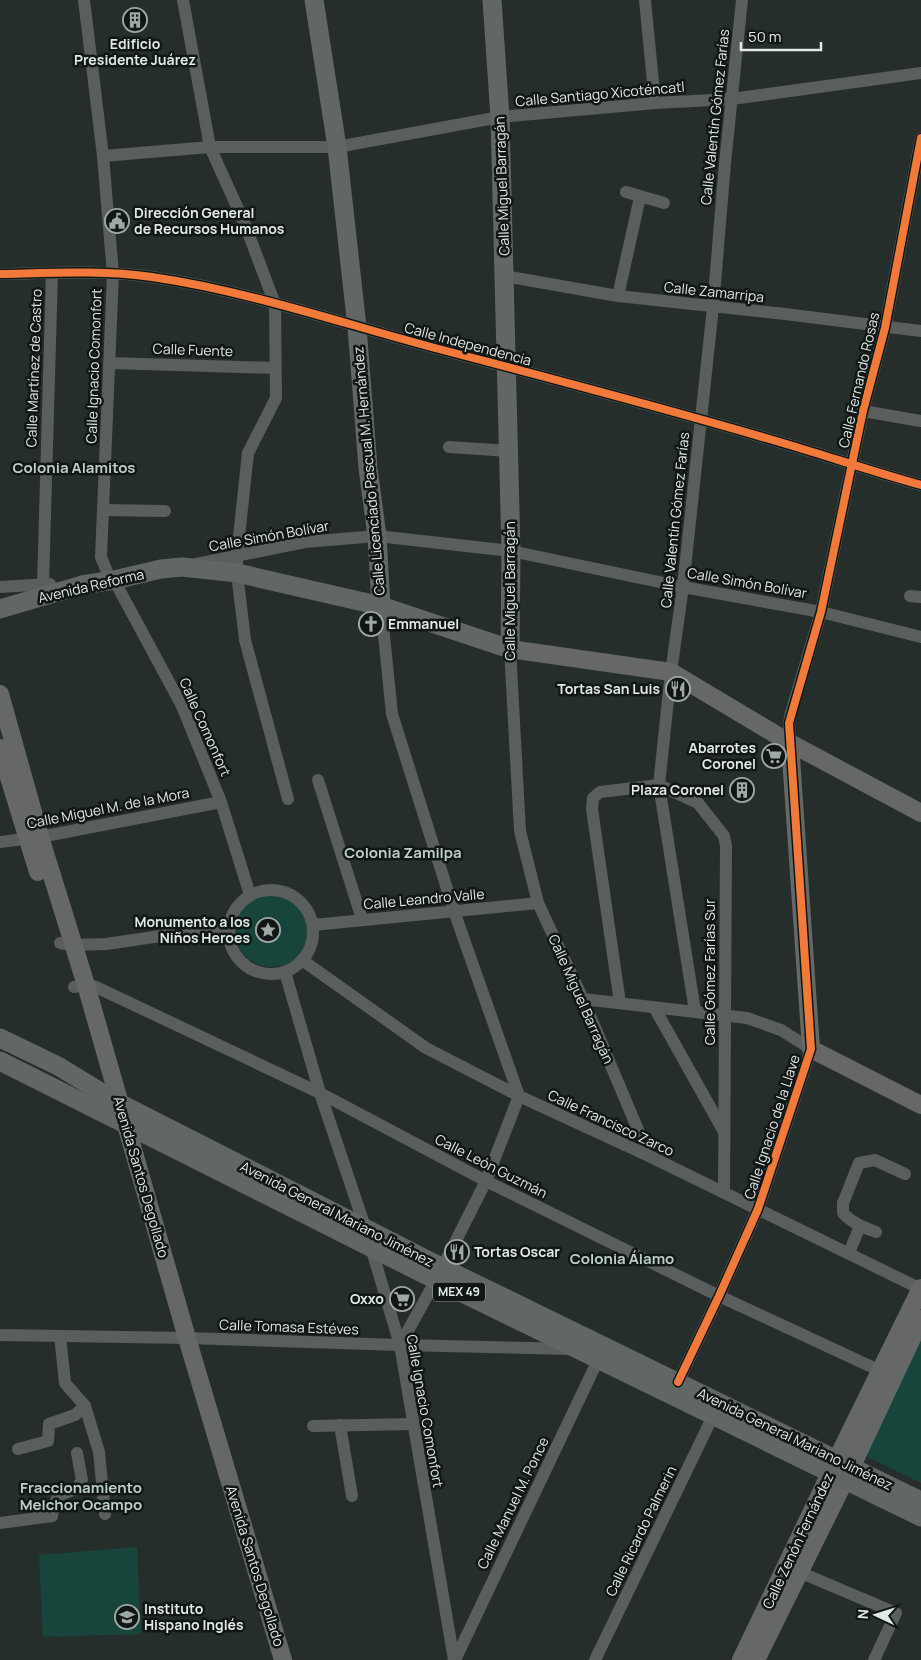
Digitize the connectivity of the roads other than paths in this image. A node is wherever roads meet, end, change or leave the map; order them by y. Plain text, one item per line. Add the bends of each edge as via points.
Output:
1 (84, 0) edge
2 (184, 0) edge
3 (314, 0) edge
4 (492, 0) edge
5 (645, 0) edge
6 (742, 0) edge
7 (921, 73) edge
8 (732, 98) junction
9 (655, 103) junction
10 (500, 118) junction
11 (921, 138) edge
12 (210, 147) junction
13 (337, 148) junction
14 (103, 156) junction
15 (626, 192) dead end
16 (640, 197) junction
17 (664, 203) dead end
18 (52, 273) junction
19 (0, 274) edge
20 (113, 274) junction
21 (504, 276) junction
22 (618, 296) junction
23 (276, 304) junction
24 (713, 307) junction
25 (357, 327) junction
26 (884, 328) junction
27 (921, 331) edge
28 (110, 363) junction
29 (507, 367) junction
30 (275, 368) junction
31 (863, 411) junction
32 (701, 420) junction
33 (921, 420) edge
34 (449, 447) dead end
35 (509, 451) junction
36 (852, 465) junction
37 (921, 486) edge
38 (103, 510) junction
39 (165, 511) dead end
40 (377, 536) junction
41 (511, 551) junction
42 (237, 564) junction
43 (114, 580) junction
44 (43, 584) junction
45 (82, 585) junction
46 (0, 587) edge
47 (683, 587) junction
48 (381, 606) junction
49 (0, 609) edge
50 (821, 612) junction
51 (921, 637) edge
52 (510, 649) junction
53 (671, 672) junction
54 (0, 694) edge
55 (790, 743) junction
56 (0, 748) edge
57 (318, 780) dead end
58 (659, 785) junction
59 (288, 799) dead end
60 (221, 802) junction
61 (921, 813) edge
62 (34, 838) junction
63 (0, 842) edge
64 (250, 894) junction
65 (538, 904) junction
66 (454, 911) junction
67 (362, 919) junction
68 (313, 925) junction
69 (229, 926) junction
70 (66, 944) junction
71 (302, 960) junction
72 (285, 972) junction
73 (80, 986) junction
74 (583, 999) junction
75 (620, 1003) junction
76 (654, 1007) junction
77 (696, 1011) junction
78 (724, 1014) junction
79 (0, 1038) edge
80 (811, 1049) junction
81 (0, 1061) edge
82 (320, 1093) junction
83 (519, 1096) junction
84 (921, 1105) edge
85 (116, 1110) junction
86 (724, 1132) junction
87 (649, 1156) junction
88 (905, 1174) dead end
89 (486, 1181) junction
90 (724, 1194) junction
91 (758, 1209) junction
92 (860, 1226) junction
93 (365, 1227) junction
94 (876, 1232) dead end
95 (371, 1246) junction
96 (849, 1253) junction
97 (439, 1274) junction
98 (921, 1289) edge
99 (719, 1296) junction
100 (921, 1320) edge
101 (0, 1335) edge
102 (60, 1336) junction
103 (182, 1338) junction
104 (400, 1346) junction
105 (576, 1349) junction
106 (598, 1360) junction
107 (887, 1374) junction
108 (678, 1382) junction
109 (85, 1406) junction
110 (713, 1416) junction
111 (413, 1424) junction
112 (340, 1425) junction
113 (313, 1426) dead end
114 (18, 1448) dead end
115 (77, 1454) dead end
116 (841, 1469) junction
117 (352, 1496) dead end
118 (921, 1501) edge
119 (105, 1514) dead end
120 (921, 1517) edge
121 (0, 1523) edge
122 (793, 1569) junction
123 (271, 1660) edge
124 (283, 1660) edge
125 (454, 1660) edge
126 (595, 1660) edge
127 (741, 1660) edge
128 (756, 1660) edge
129 (874, 1660) edge

1 - 14 street, Calle Ignacio Comonfort
2 - 12 street
3 - 13 main road, Calle Licenciado Pascual M. Hernández
4 - 10 main road, Calle Miguel Barragán
5 - 9 street
6 - 8 street, Calle Valentín Gómez Farías
7 - 8 street, Calle Santiago Xicoténcatl
8 - 9 street, Calle Santiago Xicoténcatl
8 - 24 street, Calle Valentín Gómez Farías
9 - 10 street, Calle Santiago Xicoténcatl
10 - 13 street, Calle Santiago Xicoténcatl
10 - 21 main road, Calle Miguel Barragán
11 - 26 street, Calle Fernando Rosas
12 - 13 street, Calle Santiago Xicoténcatl
12 - 14 street, Calle Santiago Xicoténcatl
12 - 23 street
13 - 25 main road, Calle Licenciado Pascual M. Hernández
14 - 20 street, Calle Ignacio Comonfort
15 - 16 street
16 - 17 street
16 - 22 street
18 - 19 street, Calle Independencia
18 - 20 street, Calle Independencia
18 - 44 street, Calle Martínez de Castro
20 - 23 street, Calle Independencia via 193,284
20 - 28 street, Calle Ignacio Comonfort
21 - 22 street, Calle Zamarripa
21 - 29 main road, Calle Miguel Barragán
22 - 24 street, Calle Zamarripa
23 - 25 street, Calle Independencia
23 - 30 street
24 - 26 street, Calle Zamarripa
24 - 32 street, Calle Valentín Gómez Farías
25 - 29 street, Calle Independencia
25 - 40 main road, Calle Licenciado Pascual M. Hernández
26 - 27 street, Calle Zamarripa
26 - 31 street, Calle Fernando Rosas
28 - 30 street, Calle Fuente
28 - 38 street, Calle Ignacio Comonfort
29 - 32 street, Calle Independencia
29 - 35 main road, Calle Miguel Barragán
30 - 42 street via 276,398 248,453
31 - 33 street
31 - 36 street, Calle Fernando Rosas
32 - 36 street, Calle Independencia
32 - 47 street, Calle Valentín Gómez Farías
34 - 35 street
35 - 41 main road, Calle Miguel Barragán
36 - 37 street, Calle Independencia
36 - 50 street, Calle Fernando Rosas
38 - 39 street
38 - 43 street, Calle Ignacio Comonfort via 101,557
40 - 41 street, Calle Simón Bolívar
40 - 42 street, Calle Simón Bolívar via 305,542
40 - 48 main road, Calle Licenciado Pascual M. Hernández
41 - 47 street, Calle Simón Bolívar
41 - 52 main road, Calle Miguel Barragán
42 - 43 main road, Avenida Reforma via 161,569
42 - 48 main road, Avenida Reforma
42 - 59 street via 245,640
43 - 45 main road, Avenida Reforma
43 - 60 street, Calle Comonfort via 182,706
44 - 45 street
44 - 46 street
45 - 49 main road, Avenida Reforma
47 - 50 street, Calle Simón Bolívar
47 - 53 street, Calle Valentín Gómez Farías
48 - 52 main road, Avenida Reforma
48 - 66 street, Calle Licenciado Pascual M. Hernández via 392,714
50 - 51 street, Calle Simón Bolívar
50 - 55 street, Calle Fernando Rosas via 791,713
52 - 53 main road
52 - 65 street, Calle Miguel Barragán via 520,831
53 - 55 main road
53 - 58 street, Calle Valentín Gómez Farías
54 - 62 main road, Avenida Santos Degollado
55 - 61 main road
55 - 80 main road, Calle Ignacio de la Llave
56 - 62 main road, Avenida Santos Degollado
57 - 67 street
58 - 75 street via 600,792 593,798
58 - 77 street, Calle Valentín Gómez Farías
58 - 78 street, Calle Gómez Farías Sur via 698,804 724,836
60 - 62 street, Calle Miguel M. de la Mora
60 - 64 street, Calle Comonfort
62 - 63 street, Calle Miguel M. de la Mora
62 - 70 main road, Avenida Santos Degollado
64 - 68 street via 276,889 288,892 309,911
64 - 69 street via 232,915
65 - 66 street, Calle Leandro Valle
65 - 74 street, Calle Miguel Barragán
66 - 67 street, Calle Leandro Valle
66 - 83 street, Calle Licenciado Pascual M. Hernández
67 - 68 street, Calle Leandro Valle
68 - 71 street via 310,948
69 - 70 street via 106,944
69 - 72 street via 232,948 246,966 268,974
70 - 73 main road, Avenida Santos Degollado
71 - 72 street
71 - 83 street, Calle Francisco Zarco via 426,1048
72 - 82 street, Calle Ignacio Comonfort
73 - 82 street, Calle León Guzmán via 113,995
73 - 85 main road, Avenida Santos Degollado
74 - 75 street
74 - 87 street, Calle Miguel Barragán
75 - 76 street
76 - 77 street
76 - 86 street
77 - 78 street
78 - 80 street via 781,1030
78 - 86 street, Calle Gómez Farías Sur
79 - 85 main road, Avenida General Mariano Jiménez / MEX 49 via 58,1066
80 - 84 main road
80 - 91 street, Calle Ignacio de la Llave
81 - 85 main road, Avenida General Mariano Jiménez / MEX 49
82 - 89 street, Calle León Guzmán
82 - 93 street, Calle Ignacio Comonfort
83 - 87 street, Calle Francisco Zarco
83 - 89 street
85 - 93 main road, Avenida General Mariano Jiménez / MEX 49
85 - 95 main road, Avenida General Mariano Jiménez / MEX 49
85 - 103 main road, Avenida Santos Degollado
86 - 90 street, Calle Gómez Farías Sur
87 - 90 street, Calle Francisco Zarco
88 - 92 street via 875,1160 860,1162 842,1213
89 - 97 street
89 - 99 street, Calle León Guzmán
90 - 91 street, Calle Francisco Zarco
91 - 96 street, Calle Francisco Zarco
91 - 99 street, Calle Ignacio de la Llave
92 - 94 street
92 - 96 street
93 - 95 street, Calle Ignacio Comonfort
93 - 97 main road, Avenida General Mariano Jiménez / MEX 49
95 - 97 main road, Avenida General Mariano Jiménez / MEX 49
95 - 104 street, Calle Ignacio Comonfort
96 - 98 street, Calle Francisco Zarco
97 - 104 street
97 - 105 main road, Avenida General Mariano Jiménez / MEX 49
97 - 108 main road, Avenida General Mariano Jiménez / MEX 49
98 - 107 main road, Calle Zenón Fernández
99 - 107 street, Calle León Guzmán
99 - 108 street, Calle Ignacio de la Llave
100 - 107 main road, Calle Zenón Fernández
101 - 102 street, Calle Tomasa Estéves
102 - 103 street, Calle Tomasa Estéves
102 - 109 street via 66,1383
103 - 104 street, Calle Tomasa Estéves
103 - 123 main road, Avenida Santos Degollado
103 - 124 main road, Avenida Santos Degollado
104 - 105 street, Calle Tomasa Estéves
104 - 111 street, Calle Ignacio Comonfort
105 - 106 main road, Avenida General Mariano Jiménez / MEX 49
106 - 110 main road, Avenida General Mariano Jiménez / MEX 49
106 - 125 street, Calle Manuel M. Ponce
107 - 116 main road, Calle Zenón Fernández
108 - 116 main road, Avenida General Mariano Jiménez / MEX 49
109 - 114 street via 48,1424 48,1441
109 - 119 street via 98,1452
110 - 116 main road, Avenida General Mariano Jiménez / MEX 49
110 - 126 street, Calle Ricardo Palmerin
111 - 112 street
111 - 125 street, Calle Ignacio Comonfort
112 - 113 street
112 - 117 street
115 - 121 street via 82,1480 76,1489 60,1494 54,1500 52,1516
116 - 118 main road, Avenida General Mariano Jiménez / MEX 49
116 - 120 main road, Avenida General Mariano Jiménez / MEX 49
116 - 122 main road, Calle Zenón Fernández
122 - 127 main road, Calle Zenón Fernández
122 - 128 main road, Calle Zenón Fernández
122 - 129 street via 896,1613

